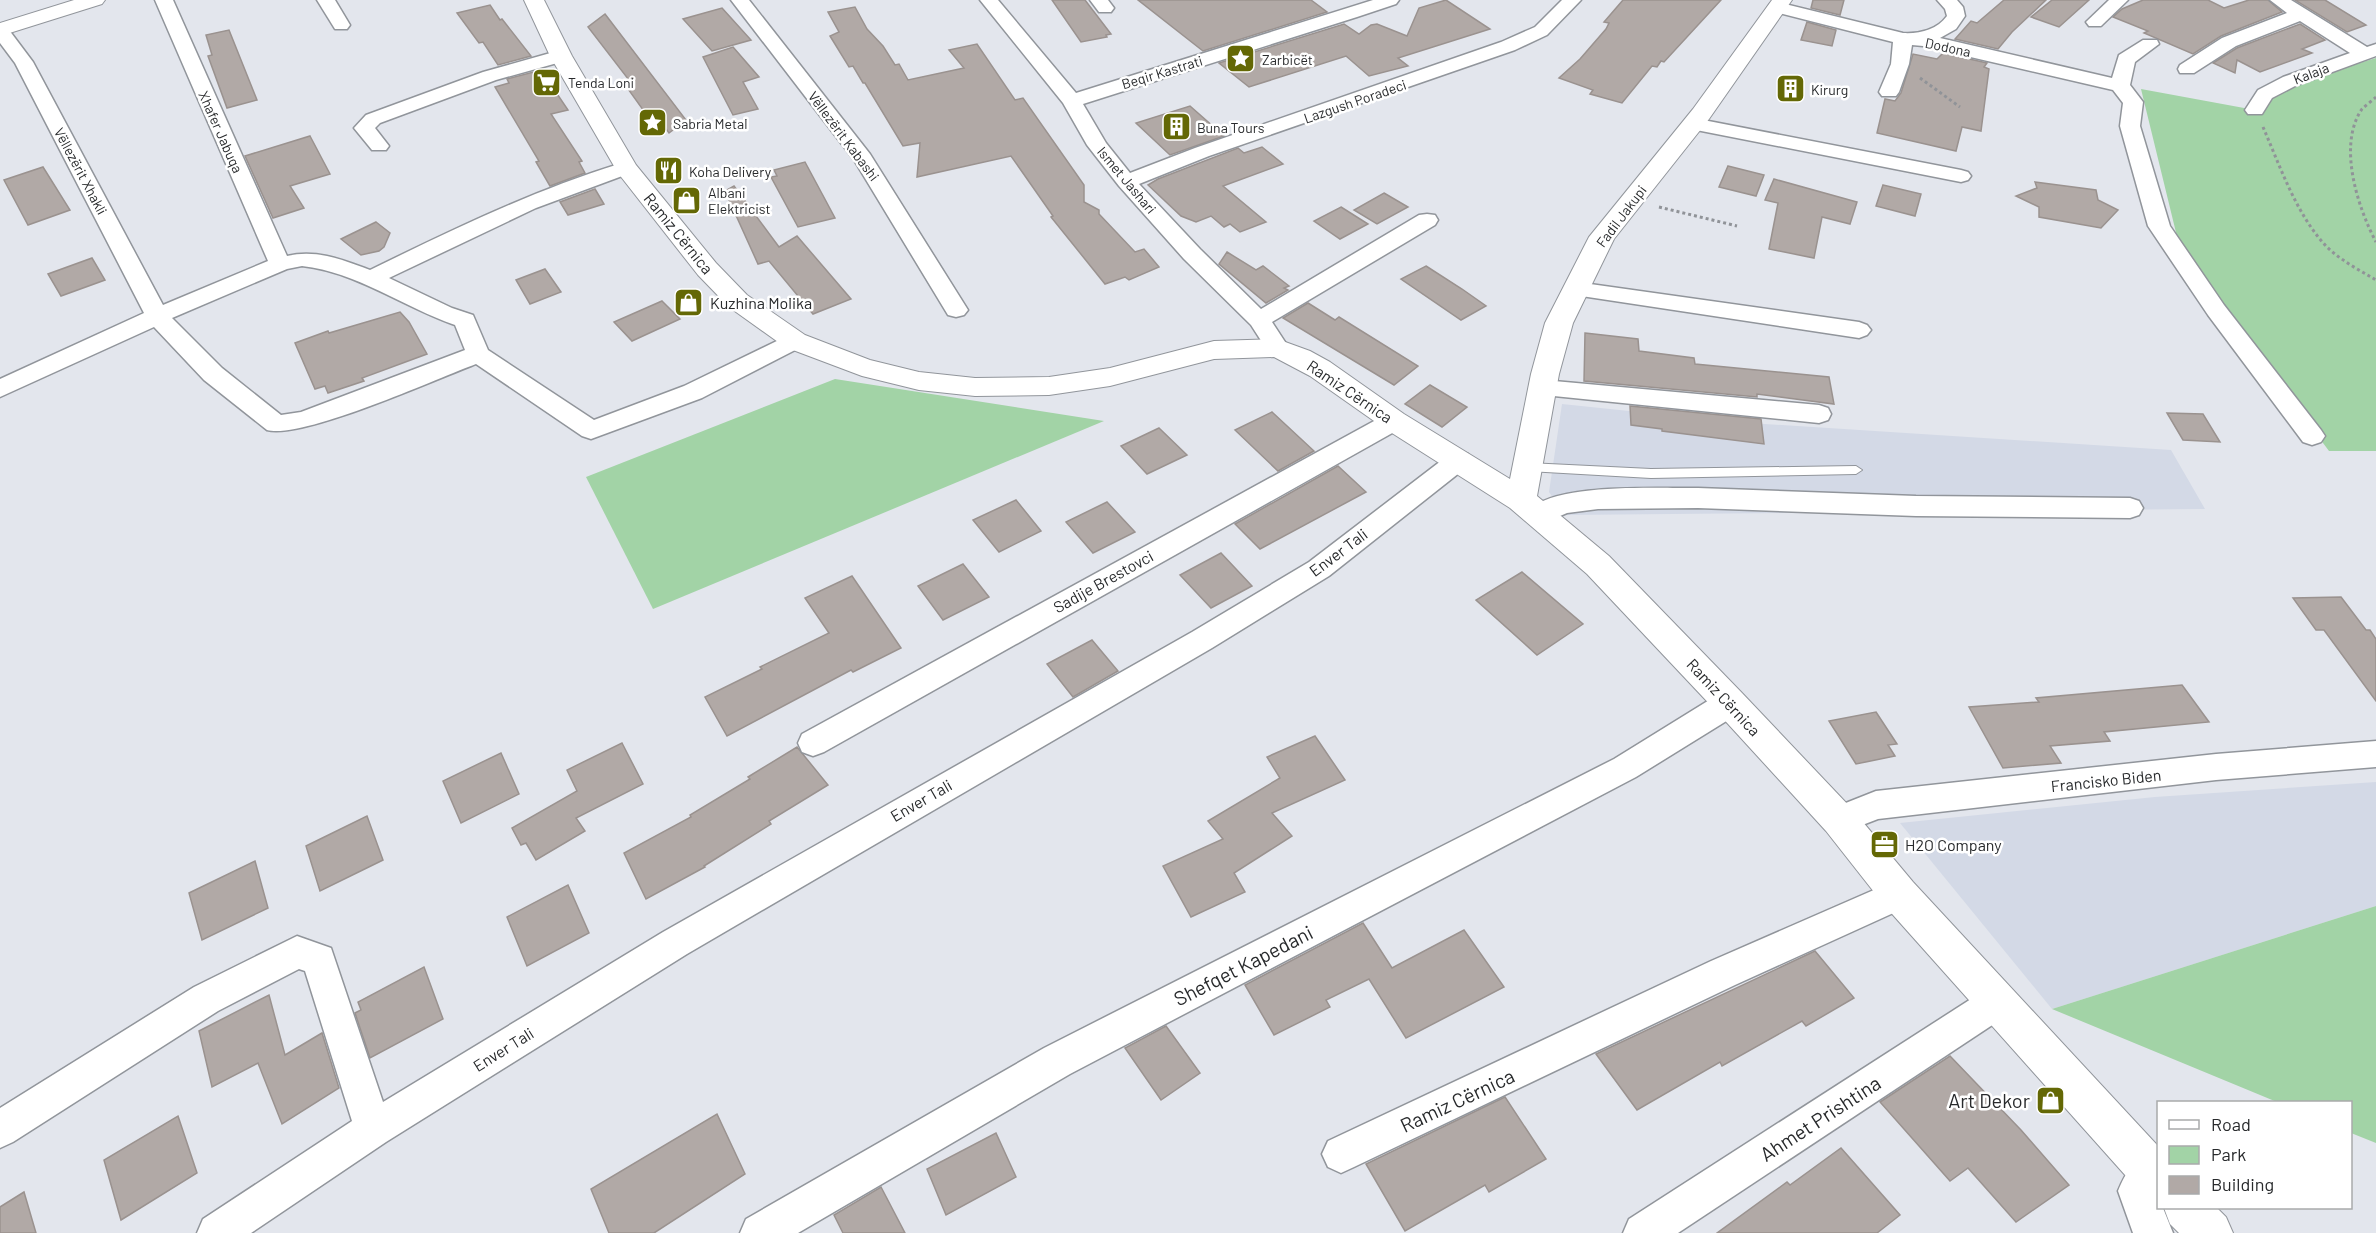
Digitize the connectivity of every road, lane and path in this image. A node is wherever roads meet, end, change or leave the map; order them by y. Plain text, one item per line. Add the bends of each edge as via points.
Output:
1 (94, 0) edge
2 (164, 0) edge
3 (326, 0) edge
4 (534, 0) edge
5 (740, 0) edge
6 (989, 0) edge
7 (1390, 0) edge
8 (1572, 0) edge
9 (1946, 0) edge
10 (2119, 0) edge
11 (2280, 0) edge
12 (1775, 3) edge
13 (2301, 14) junction
14 (2095, 22) dead end
15 (341, 25) dead end
16 (0, 30) edge
17 (1903, 39) junction
18 (1923, 40) junction
19 (2151, 44) dead end
20 (2369, 52) edge
21 (561, 56) junction
22 (1900, 64) junction
23 (2187, 69) dead end
24 (2120, 86) junction
25 (1889, 92) dead end
26 (2376, 97) edge
27 (1072, 101) junction
28 (1960, 107) dead end
29 (2255, 110) joint
30 (1693, 124) junction
31 (379, 146) dead end
32 (626, 168) junction
33 (1961, 176) dead end
34 (1126, 182) junction
35 (1632, 201) junction
36 (1427, 220) dead end
37 (1737, 226) dead end
38 (2376, 242) edge
39 (280, 264) junction
40 (371, 278) junction
41 (2376, 279) edge
42 (1576, 289) junction
43 (956, 310) dead end
44 (157, 316) junction
45 (1859, 330) dead end
46 (1268, 334) junction
47 (795, 341) junction
48 (478, 354) junction
49 (3, 381) edge
50 (1543, 388) junction
51 (1819, 414) dead end
52 (1394, 422) junction
53 (2312, 436) dead end
54 (1460, 460) junction
55 (1856, 470) dead end
56 (1529, 494) junction
57 (2130, 508) dead end
58 (1730, 703) junction
59 (813, 743) dead end
60 (2376, 754) edge
61 (1839, 820) junction
62 (1899, 894) junction
63 (1997, 1002) junction
64 (0, 1129) edge
65 (374, 1129) junction
66 (1341, 1155) dead end
67 (2155, 1174) edge
68 (2187, 1209) edge
69 (217, 1233) edge
70 (760, 1233) edge
71 (1643, 1233) edge
72 (2153, 1233) edge
73 (2210, 1233) edge

1 - 16 street, Vëllezërit Xhakli
2 - 39 street, Xhafer Jabuqa
3 - 15 street
4 - 21 street, Ramiz Cërnica
5 - 43 street, Vëllezërit Kabashi via 863,158
6 - 27 street, Ismet Jashari
7 - 27 street, Beqir Kastrati
8 - 34 street, Lazgush Poradeci via 1541,31 1508,46
9 - 18 street via 1954,6 1956,16 1950,25
10 - 14 street
11 - 13 street
12 - 17 street, Dodona
12 - 30 street, Fadil Jakupi
13 - 20 street
13 - 23 street via 2229,42
16 - 44 street, Vëllezërit Xhakli via 24,62
17 - 18 street, Dodona
17 - 22 street
18 - 24 street, Dodona
19 - 24 street via 2126,59
20 - 29 street, Kalaja via 2290,81 2265,94
21 - 31 street via 480,78 373,119 364,128
21 - 32 street, Ramiz Cërnica
22 - 25 street
22 - 28 path
24 - 53 street via 2133,102 2130,126 2159,226 2216,310
26 - 38 path via 2366,102 2350,132 2354,182 2365,225
27 - 34 street, Ismet Jashari via 1097,145
29 - 41 path via 2289,184 2324,244
30 - 33 street
30 - 35 street, Fadil Jakupi
32 - 40 street via 587,179 514,210
32 - 47 street, Ramiz Cërnica via 706,269 738,301
34 - 46 street, Ismet Jashari
35 - 37 path
35 - 42 street, Fadil Jakupi via 1602,237
36 - 46 street
39 - 40 street via 302,260 328,262
39 - 44 street
40 - 48 street via 465,320
42 - 45 street
42 - 50 street, Fadil Jakupi via 1559,323
44 - 48 street, Vëllezërit Xhakli via 213,374 276,424 304,420
44 - 49 street
46 - 47 street, Ramiz Cërnica via 1110,377 1049,386 975,387 919,381 862,367
46 - 52 street, Ramiz Cërnica
47 - 48 street via 693,392 591,430
50 - 51 street
50 - 56 street, Fadil Jakupi
52 - 54 street, Ramiz Cërnica
52 - 59 street, Sadije Brestovci
54 - 56 street, Ramiz Cërnica
54 - 65 street, Enver Tali via 1319,569 675,944
55 - 56 lane via 1689,475 1590,472
56 - 57 street via 1562,504 1698,498
56 - 58 street, Ramiz Cërnica
58 - 61 street, Ramiz Cërnica
58 - 70 street, Shefqet Kapedani via 1624,768 1056,1062
60 - 61 street, Francisko Biden via 2216,767 1876,806
61 - 62 street, Ramiz Cërnica
62 - 63 street, Ramiz Cërnica
62 - 66 street, Ramiz Cërnica via 1723,973
63 - 67 street, Ramiz Cërnica
63 - 71 street, Ahmet Prishtina
64 - 65 street via 206,999 297,952 319,959
65 - 69 street, Enver Tali
67 - 72 street via 2138,1191
68 - 73 street

